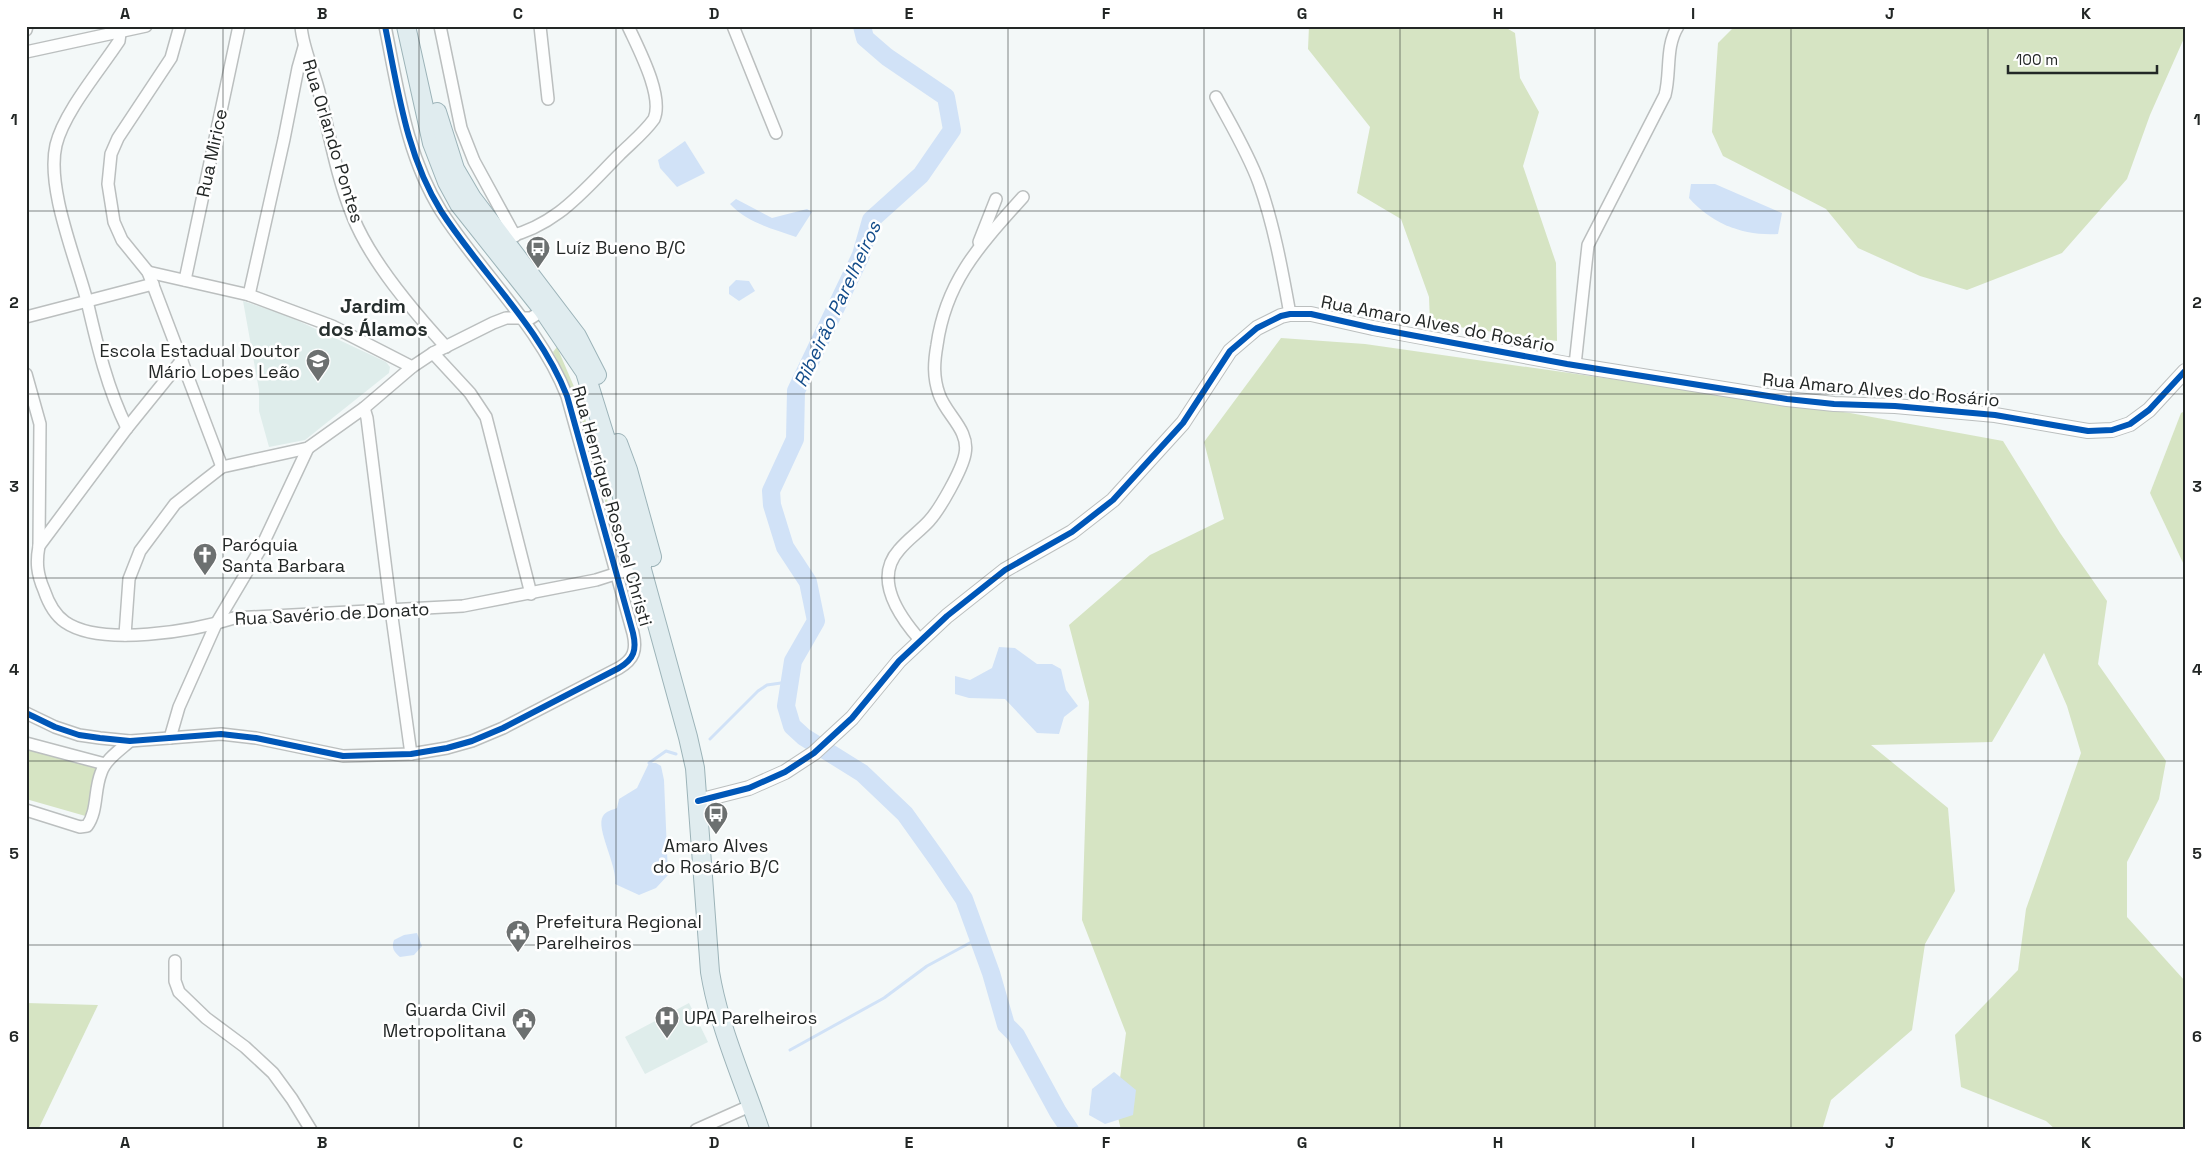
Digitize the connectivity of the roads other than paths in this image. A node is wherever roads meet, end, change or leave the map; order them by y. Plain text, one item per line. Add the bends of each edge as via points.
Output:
1 (27, 26) edge
2 (146, 26) edge
3 (180, 26) edge
4 (238, 26) edge
5 (301, 26) edge
6 (385, 26) edge
7 (406, 26) edge
8 (416, 26) edge
9 (440, 26) edge
10 (540, 26) edge
11 (628, 26) edge
12 (733, 26) edge
13 (1678, 26) edge
14 (121, 29) edge
15 (26, 30) edge
16 (304, 47) junction
17 (26, 52) edge
18 (1216, 97) dead end
19 (548, 99) dead end
20 (776, 133) dead end
21 (1023, 197) dead end
22 (996, 199) dead end
23 (466, 201) junction
24 (442, 211) junction
25 (504, 244) junction
26 (976, 250) junction
27 (148, 272) junction
28 (185, 280) junction
29 (153, 284) junction
30 (248, 296) junction
31 (86, 300) junction
32 (547, 307) junction
33 (1290, 314) junction
34 (26, 317) edge
35 (520, 318) junction
36 (446, 347) junction
37 (433, 353) junction
38 (182, 360) junction
39 (1575, 365) junction
40 (412, 367) junction
41 (2185, 371) edge
42 (26, 374) edge
43 (364, 408) junction
44 (127, 428) junction
45 (308, 448) junction
46 (222, 467) junction
47 (39, 546) junction
48 (647, 563) junction
49 (616, 574) junction
50 (532, 594) junction
51 (391, 610) junction
52 (216, 624) junction
53 (126, 635) junction
54 (920, 640) junction
55 (26, 713) edge
56 (170, 738) junction
57 (130, 740) junction
58 (26, 743) edge
59 (412, 754) junction
60 (105, 764) junction
61 (704, 800) junction
62 (26, 810) edge
63 (175, 961) dead end
64 (752, 1105) junction
65 (311, 1130) edge
66 (696, 1130) edge
67 (760, 1130) edge
68 (771, 1130) edge

1 - 15 street
2 - 14 street
3 - 27 street via 171,58 118,138 108,169 114,222 122,240
4 - 28 street, Rua Mirice
5 - 16 street, Rua Orlando Pontes
6 - 24 street, Rua Henrique Roschel Christi via 405,125 424,178
7 - 23 main road via 439,164
8 - 23 main road via 445,144
9 - 25 street via 461,128
10 - 19 street
11 - 25 street via 655,91 658,107 654,119 582,195 546,222
12 - 20 street
13 - 39 street via 1668,58 1669,80 1665,95 1588,245
14 - 17 street
14 - 31 street via 119,41 63,127 54,156 61,206
16 - 30 street
16 - 36 street, Rua Orlando Pontes via 320,94 332,152 353,219 384,270
18 - 33 street via 1259,182 1280,258
21 - 26 street
22 - 26 street
23 - 24 street
23 - 25 main road
24 - 35 street, Rua Henrique Roschel Christi
25 - 32 main road
26 - 54 street via 949,296 934,362 937,391 961,429 965,439 965,457 930,520 897,551 889,566 890,596 907,626
27 - 28 street
27 - 29 street
28 - 30 street
29 - 31 street
29 - 38 street
30 - 40 street via 332,326
31 - 34 street
31 - 44 street via 107,380
32 - 35 street via 531,318
32 - 48 main road via 577,336 596,372 628,470
33 - 39 street, Rua Amaro Alves do Rosário via 1326,317
33 - 54 street, Rua Amaro Alves do Rosário via 1263,324 1236,345 1183,423 1112,500 1072,532 1005,570
35 - 36 street via 506,318 493,323
35 - 49 street, Rua Henrique Roschel Christi via 552,364 563,387
36 - 37 street
37 - 40 street
37 - 50 street via 470,393 486,417
38 - 44 street
38 - 46 street
39 - 41 street, Rua Amaro Alves do Rosário via 1787,399 1996,415 2096,431 2122,428 2140,418
40 - 43 street
42 - 47 street, Rua Savério de Donato via 40,424
43 - 45 street
43 - 51 street
44 - 47 street
45 - 46 street
45 - 52 street via 261,548
46 - 53 street via 175,504 140,551 129,579
47 - 53 street, Rua Savério de Donato via 38,574 58,616 81,630
48 - 49 street, Rua Savério de Donato
48 - 61 main road via 700,734 705,759
49 - 50 street, Rua Savério de Donato
49 - 59 street, Rua Henrique Roschel Christi via 633,633 635,652 629,662 503,728 458,746
50 - 51 street, Rua Savério de Donato via 464,606
51 - 52 street, Rua Savério de Donato via 234,618
51 - 59 street
52 - 53 street, Rua Savério de Donato
52 - 56 street via 179,707
54 - 61 street, Rua Amaro Alves do Rosário via 841,729 814,753 774,777 737,792
55 - 57 street via 79,735
56 - 57 street
56 - 59 street via 221,734 343,756
57 - 60 street
58 - 60 street
60 - 62 street via 87,826 80,827
61 - 64 main road via 713,992 724,1032
61 - 68 main road via 721,971 735,1027
63 - 65 street via 175,981 180,992 273,1074
64 - 66 street
64 - 67 main road

